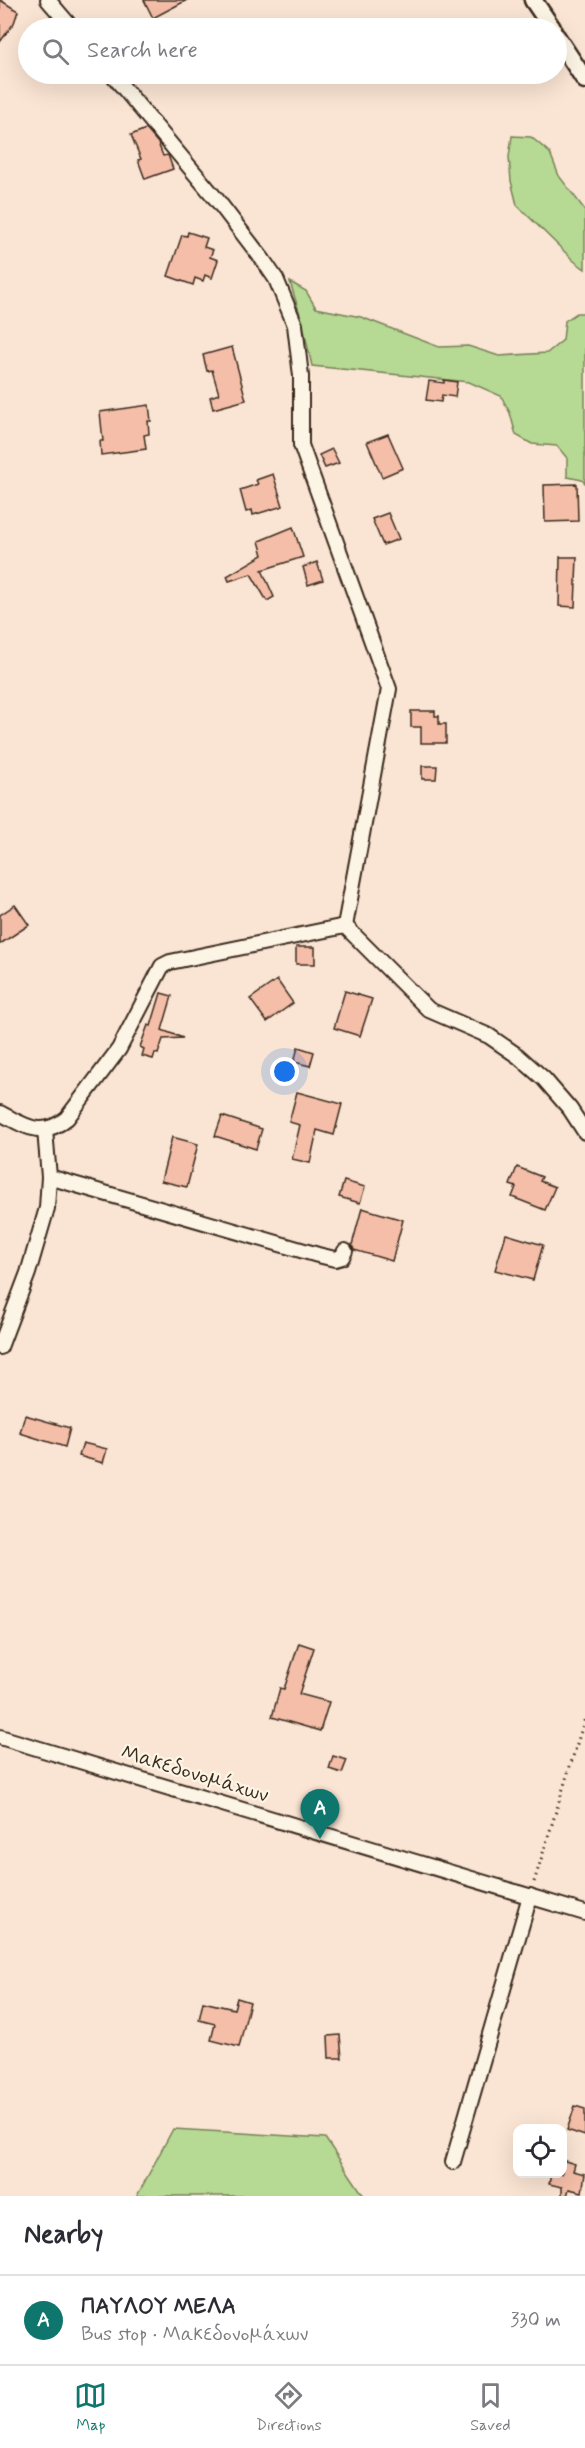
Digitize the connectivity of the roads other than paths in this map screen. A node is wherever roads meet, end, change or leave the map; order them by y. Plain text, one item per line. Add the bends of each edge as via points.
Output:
1 (48, 0) edge
2 (533, 0) edge
3 (63, 18) edge
4 (545, 18) edge
5 (567, 53) edge
6 (585, 80) edge
7 (120, 84) edge
8 (345, 926) junction
9 (0, 1113) edge
10 (45, 1130) junction
11 (585, 1132) edge
12 (49, 1178) junction
13 (345, 1251) dead end
14 (0, 1347) edge
15 (0, 1737) edge
16 (530, 1896) junction
17 (585, 1913) edge
18 (453, 2162) dead end

1 - 3 street
2 - 4 street
5 - 6 street
7 - 8 street via 263,260 276,279 295,325 302,376 301,445 389,689
8 - 10 street via 162,966 108,1065 67,1118
8 - 11 street via 429,1010 489,1036 536,1071
9 - 10 street
10 - 12 street
12 - 13 street via 318,1255 342,1257
12 - 14 street via 40,1234
15 - 16 street, Μακεδονομάχων
16 - 17 street, Μακεδονομάχων
16 - 18 street

